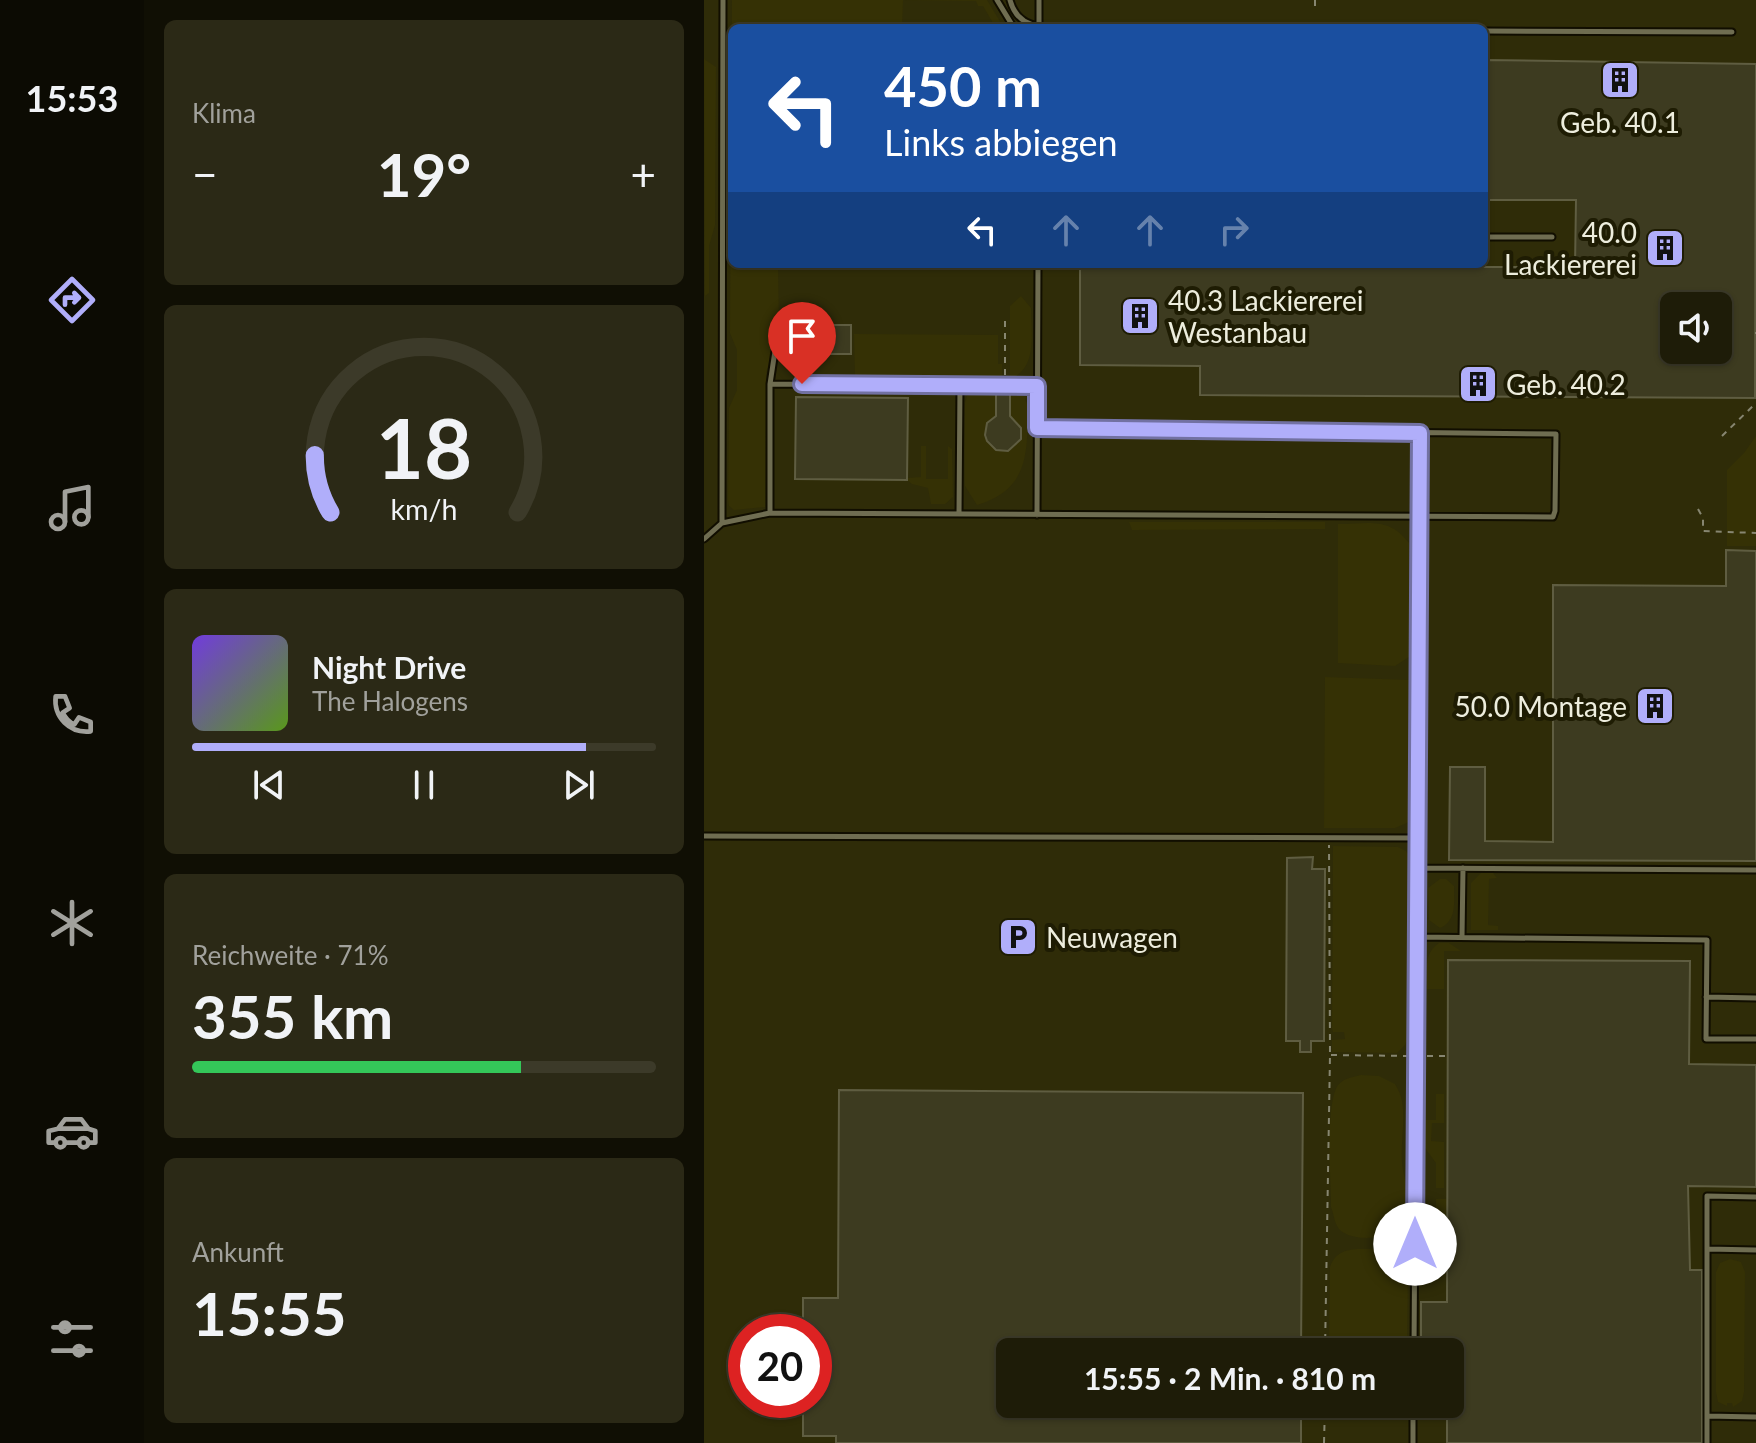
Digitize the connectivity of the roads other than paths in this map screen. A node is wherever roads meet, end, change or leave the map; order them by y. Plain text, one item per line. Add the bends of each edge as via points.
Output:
1 (723, 0) edge
2 (997, 0) edge
3 (1010, 0) edge
4 (1039, 0) edge
5 (1012, 24) edge
6 (1031, 24) edge
7 (1039, 24) edge
8 (1488, 31) edge
9 (1732, 32) dead end
10 (1488, 237) edge
11 (1552, 237) dead end
12 (1038, 268) edge
13 (789, 325) dead end
14 (770, 384) junction
15 (960, 385) junction
16 (1037, 386) junction
17 (1037, 428) junction
18 (1420, 433) junction
19 (770, 513) junction
20 (959, 514) junction
21 (1037, 515) junction
22 (1419, 517) junction
23 (722, 523) junction
24 (704, 539) edge
25 (704, 836) edge
26 (1417, 838) junction
27 (1417, 868) junction
28 (1463, 868) junction
29 (1756, 870) edge
30 (1416, 937) junction
31 (1462, 937) junction
32 (1706, 997) junction
33 (1756, 998) edge
34 (1756, 1039) edge
35 (1756, 1197) edge
36 (1707, 1249) junction
37 (1756, 1250) edge
38 (1414, 1338) edge
39 (1707, 1416) junction
40 (1756, 1417) edge
41 (1413, 1418) edge
42 (1413, 1443) edge
43 (1707, 1443) edge

1 - 23 lane
2 - 5 lane
3 - 6 lane via 1018,16
4 - 7 lane
8 - 9 lane
10 - 11 lane
12 - 16 lane
13 - 14 lane via 775,351
14 - 15 lane
14 - 19 lane
15 - 16 lane
15 - 20 lane
16 - 17 lane
17 - 18 lane
17 - 21 lane
18 - 22 lane
18 - 22 lane via 1556,434 1553,517
19 - 20 lane
19 - 23 lane
20 - 21 lane
21 - 22 lane
22 - 26 lane
23 - 24 lane
25 - 26 lane
26 - 27 lane
27 - 28 lane
27 - 30 lane
28 - 29 lane
28 - 31 lane
30 - 31 lane
30 - 38 lane
31 - 32 lane via 1707,940
32 - 33 lane
32 - 34 lane via 1706,1039
35 - 36 lane via 1707,1196
36 - 37 lane
36 - 39 lane
39 - 40 lane
39 - 43 lane
41 - 42 lane

